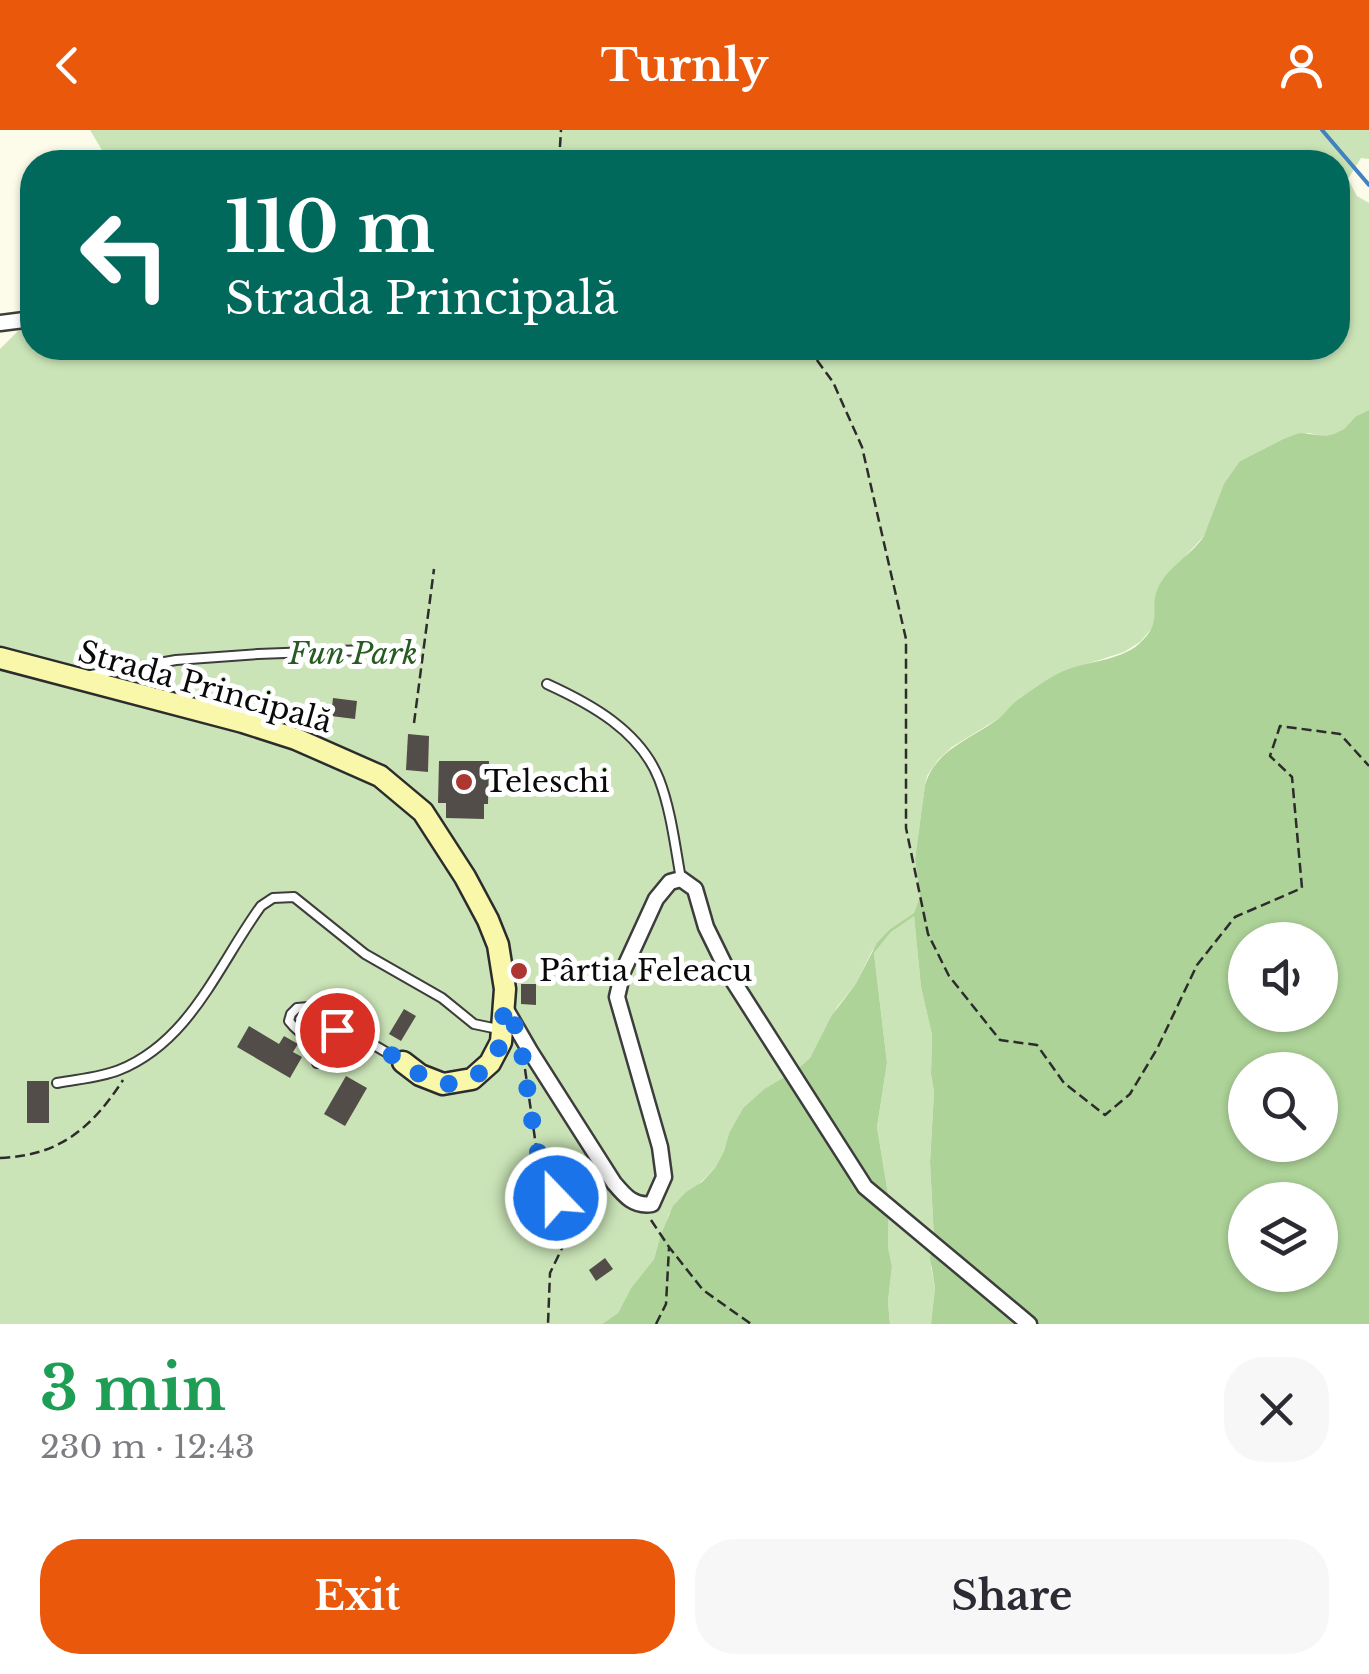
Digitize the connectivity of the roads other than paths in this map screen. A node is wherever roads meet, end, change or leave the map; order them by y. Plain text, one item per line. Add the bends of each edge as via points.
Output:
1 (365, 650) dead end
2 (0, 658) edge
3 (66, 677) junction
4 (547, 684) dead end
5 (681, 879) junction
6 (337, 1029) junction
7 (511, 1031) junction
8 (403, 1062) joint
9 (317, 1063) dead end
10 (57, 1082) dead end
11 (1029, 1324) edge

1 - 3 lane via 176,660
2 - 3 street, Strada Principală
3 - 7 street, Strada Principală via 296,739 395,787 431,823 488,920
4 - 5 lane via 587,702 631,735 658,776
5 - 7 street via 656,898 618,997 660,1147 664,1177 652,1204 628,1199 614,1183
5 - 11 street via 695,889 730,976 865,1187
6 - 6 lane via 310,1007 289,1017 309,1038 323,1040
6 - 8 lane
6 - 9 lane
7 - 8 street, Strada Principală via 472,1078 444,1084
7 - 10 lane via 474,1024 287,896 261,906 191,1015 165,1041 110,1073

